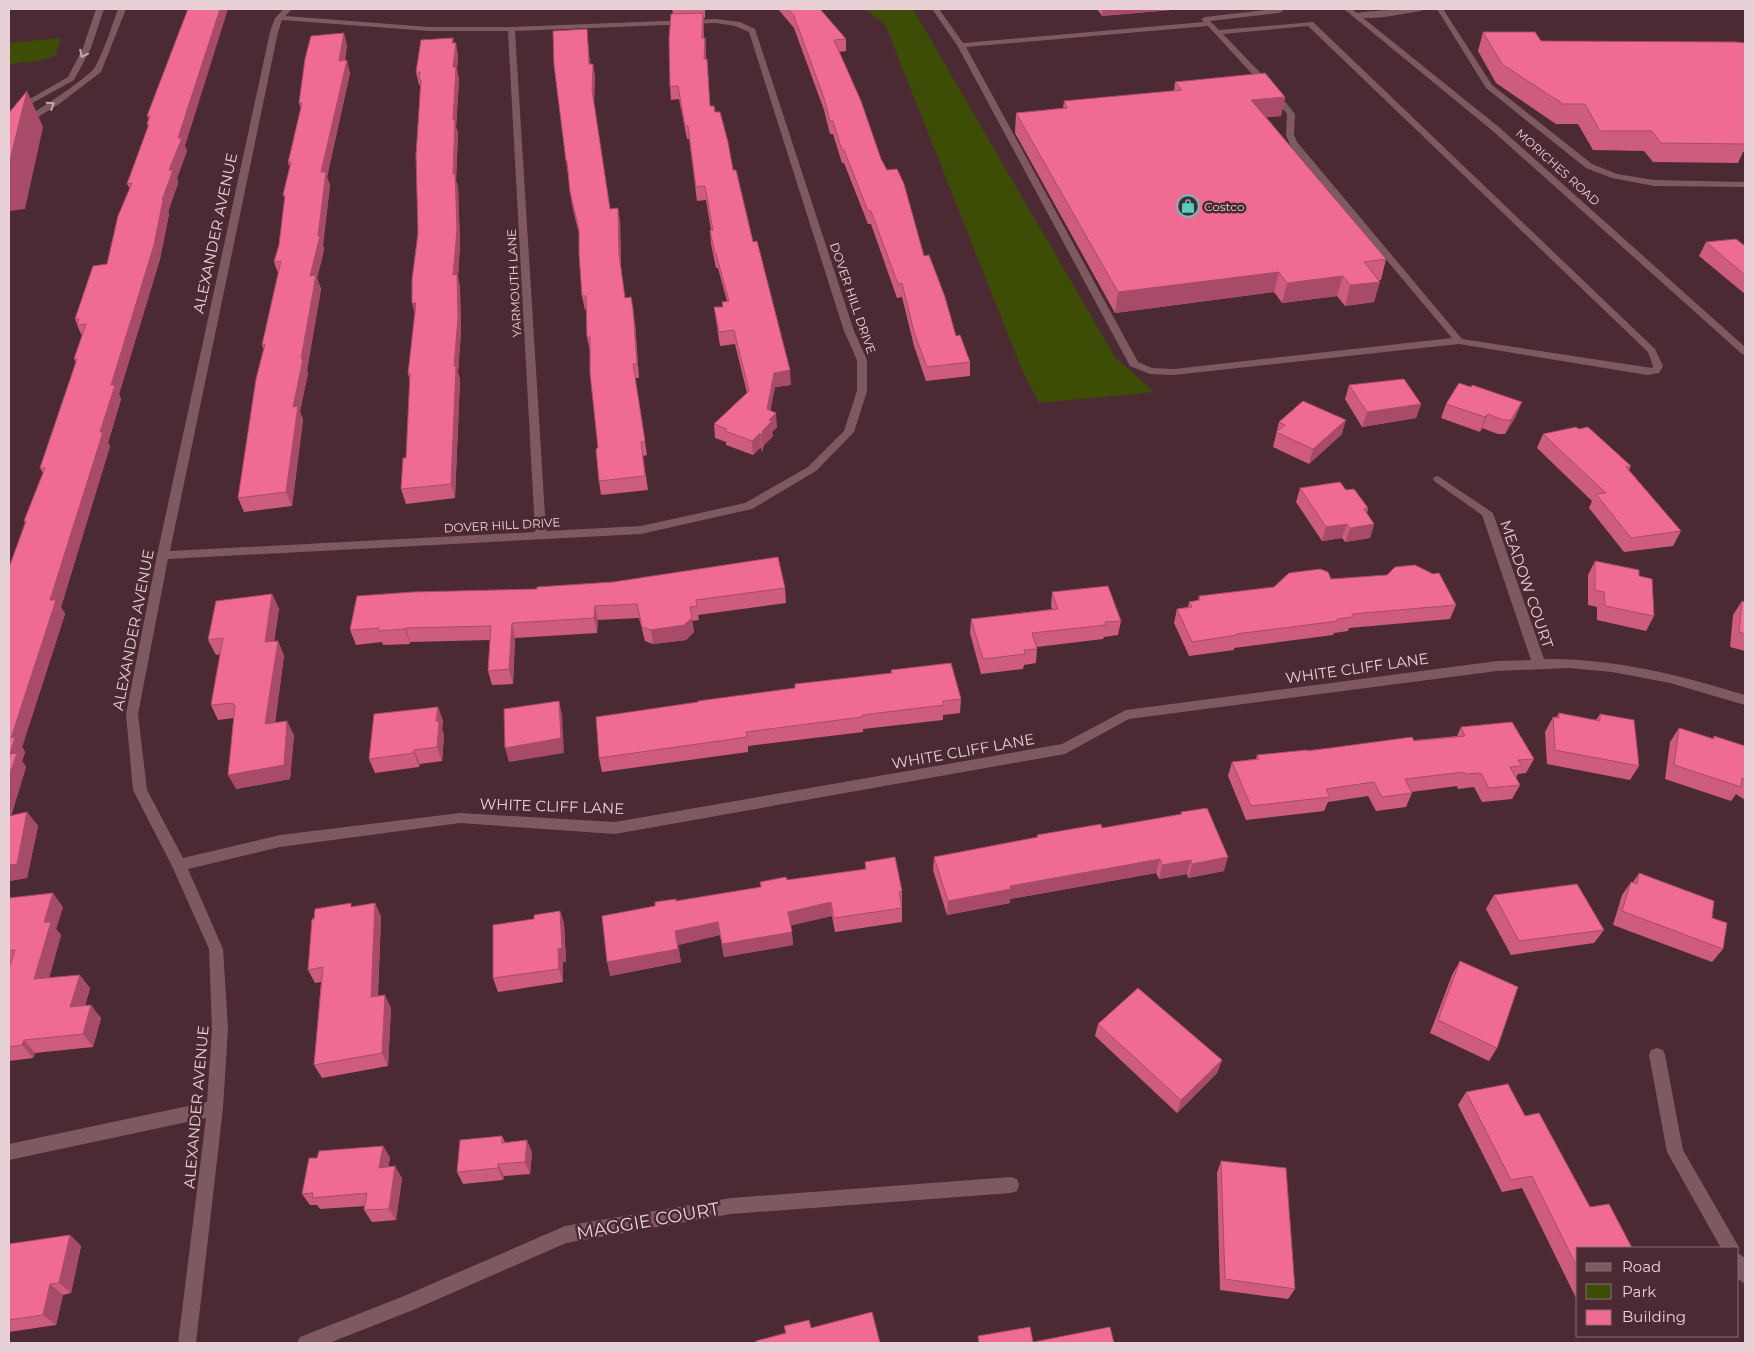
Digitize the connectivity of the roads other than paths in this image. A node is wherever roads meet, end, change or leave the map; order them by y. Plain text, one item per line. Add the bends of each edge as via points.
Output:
1 (100, 9) edge
2 (122, 9) edge
3 (936, 9) edge
4 (1277, 9) edge
5 (1348, 9) edge
6 (1377, 9) edge
7 (1421, 9) edge
8 (1440, 9) edge
9 (283, 13) edge
10 (1364, 14) junction
11 (1355, 15) junction
12 (1210, 24) junction
13 (511, 29) junction
14 (1218, 32) junction
15 (961, 45) junction
16 (9, 114) edge
17 (9, 128) edge
18 (1745, 185) edge
19 (1459, 342) junction
20 (1745, 352) edge
21 (1438, 479) dead end
22 (540, 535) junction
23 (163, 556) junction
24 (1539, 664) junction
25 (1745, 700) edge
26 (179, 865) junction
27 (1657, 1055) dead end
28 (215, 1108) junction
29 (9, 1152) edge
30 (1010, 1186) dead end
31 (1729, 1247) edge
32 (1739, 1264) edge
33 (1745, 1275) edge
34 (187, 1343) edge
35 (306, 1343) edge

1 -> 16 street via 87,48 71,78
17 -> 2 street via 56,102 98,70
3 - 15 street
4 - 12 street via 1279,11 1205,19
5 - 11 street, MORICHES ROAD
6 - 10 street via 1366,10
7 - 10 street
8 - 18 street via 1489,86 1589,166 1615,176 1654,183
9 - 13 street, DOVER HILL DRIVE via 429,29
9 - 23 street, ALEXANDER AVENUE via 274,32
10 - 11 street
11 - 20 street, MORICHES ROAD via 1497,130
12 - 14 street
12 - 15 street
13 - 22 street, YARMOUTH LANE
13 - 22 street, DOVER HILL DRIVE via 716,21 737,24 752,31 862,360 862,392 849,432 812,469 748,506 641,530
14 - 19 street via 1291,114 1292,143
14 - 19 street via 1310,24 1652,351 1658,366 1655,371 1647,372
15 - 19 street via 1007,122 1134,364 1150,371 1174,372
21 - 24 street, MEADOW COURT via 1487,513
22 - 23 street, DOVER HILL DRIVE
23 - 26 street, ALEXANDER AVENUE via 132,714 140,790
24 - 25 street, WHITE CLIFF LANE via 1591,665 1639,672
24 - 26 street, WHITE CLIFF LANE via 1498,666 1126,716 1065,749 615,828 460,818 280,840
26 - 28 street, ALEXANDER AVENUE via 216,949 220,1029
27 - 31 street via 1674,1152
28 - 29 street
28 - 34 street, ALEXANDER AVENUE
30 - 35 street, MAGGIE COURT via 731,1206 565,1235 407,1304
32 - 33 street

